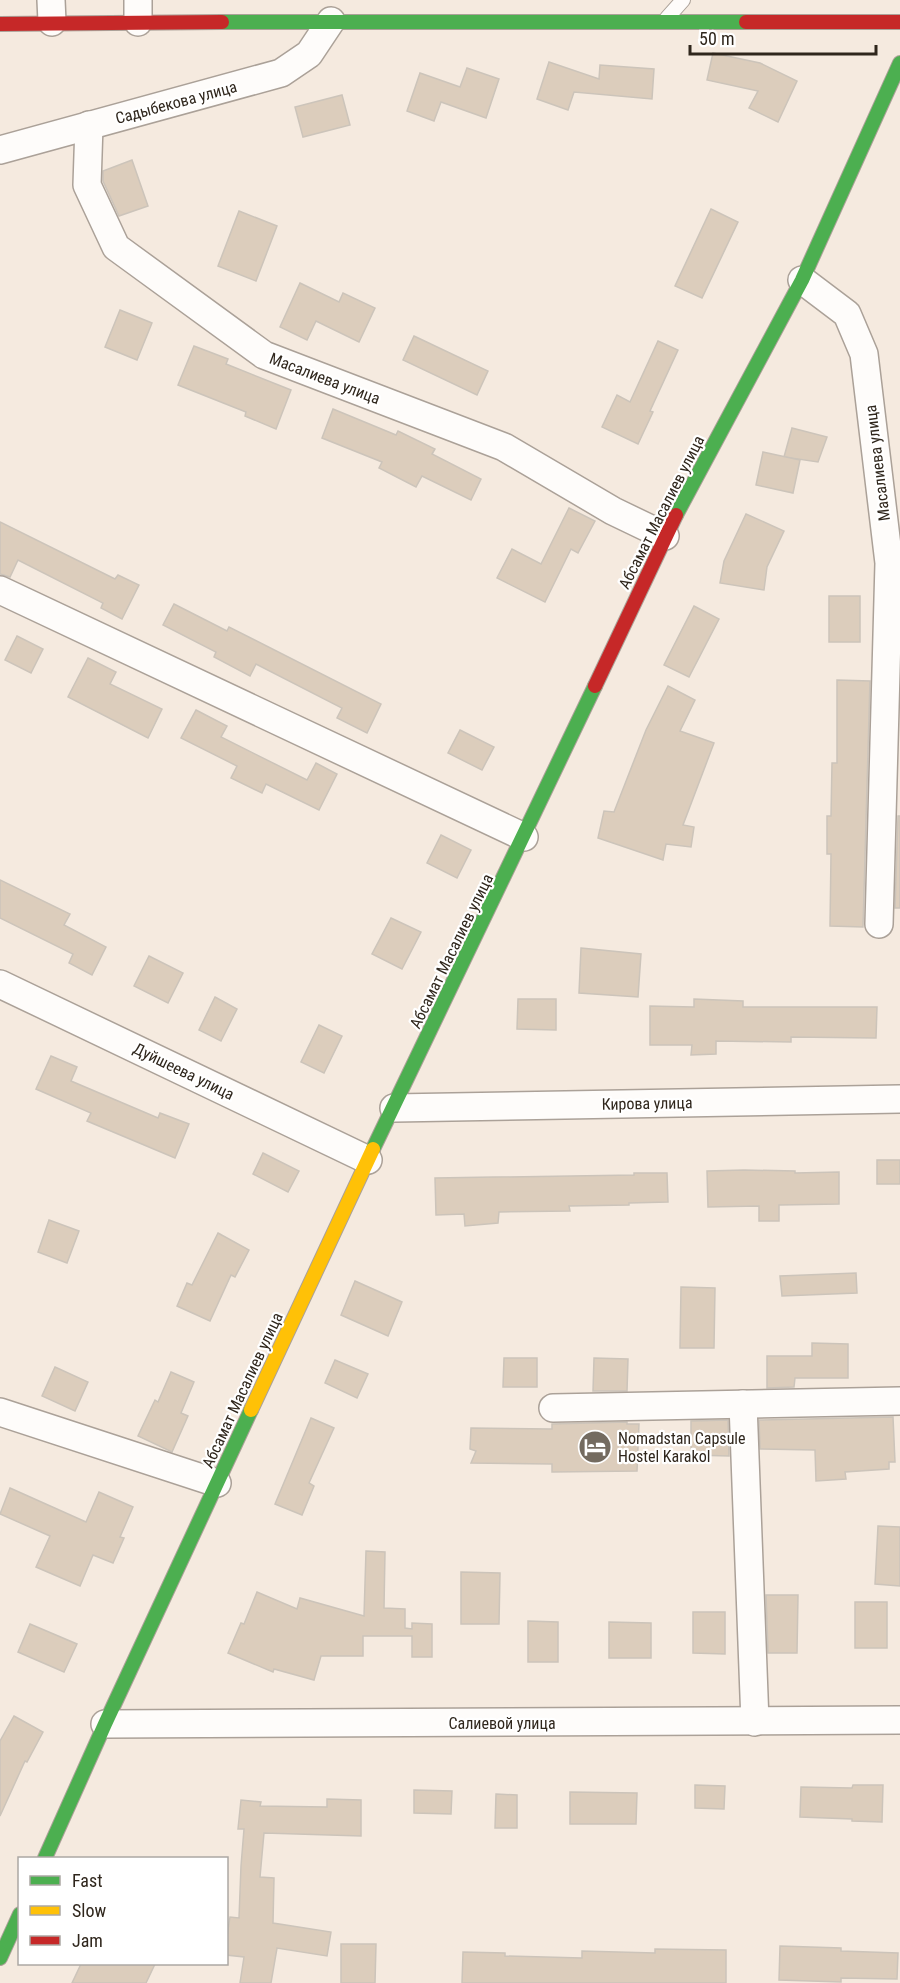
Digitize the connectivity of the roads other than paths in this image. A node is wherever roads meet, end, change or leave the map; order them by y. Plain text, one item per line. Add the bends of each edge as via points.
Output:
1 (683, 0) edge
2 (52, 11) edge
3 (138, 11) edge
4 (819, 11) edge
5 (331, 21) junction
6 (663, 21) junction
7 (900, 22) edge
8 (0, 24) edge
9 (900, 63) edge
10 (89, 125) junction
11 (0, 150) edge
12 (802, 280) junction
13 (665, 536) junction
14 (0, 590) edge
15 (524, 837) junction
16 (879, 924) dead end
17 (0, 984) edge
18 (900, 1099) edge
19 (394, 1107) junction
20 (368, 1160) junction
21 (900, 1401) edge
22 (743, 1404) junction
23 (553, 1408) dead end
24 (0, 1412) edge
25 (217, 1483) junction
26 (900, 1720) edge
27 (755, 1722) junction
28 (105, 1724) junction
29 (45, 1857) edge
30 (18, 1918) edge
31 (0, 1958) edge

1 - 6 lane
2 - 3 street
2 - 8 street
3 - 5 street
4 - 6 street
4 - 7 street
5 - 6 street via 640,16
5 - 10 street, Садыбекова улица via 309,54 281,74
9 - 12 street, Абсамат Масалиев улица
10 - 11 street, Садыбекова улица
10 - 13 street, Масалиева улица via 87,185 116,248 264,354 504,447 613,511
12 - 13 street, Абсамат Масалиев улица
12 - 16 street, Масалиева улица via 847,314 864,354 889,562
13 - 15 street, Абсамат Масалиев улица
14 - 15 street
15 - 19 street, Абсамат Масалиев улица
17 - 20 street, Дуйшеева улица
18 - 19 street, Кирова улица
19 - 20 street, Абсамат Масалиев улица
20 - 25 street, Абсамат Масалиев улица
21 - 22 street
22 - 23 street
22 - 27 street
24 - 25 street
25 - 28 street, Абсамат Масалиев улица
26 - 27 street, Салиевой улица
27 - 28 street, Салиевой улица
28 - 29 street, Абсамат Масалиев улица
30 - 31 street

